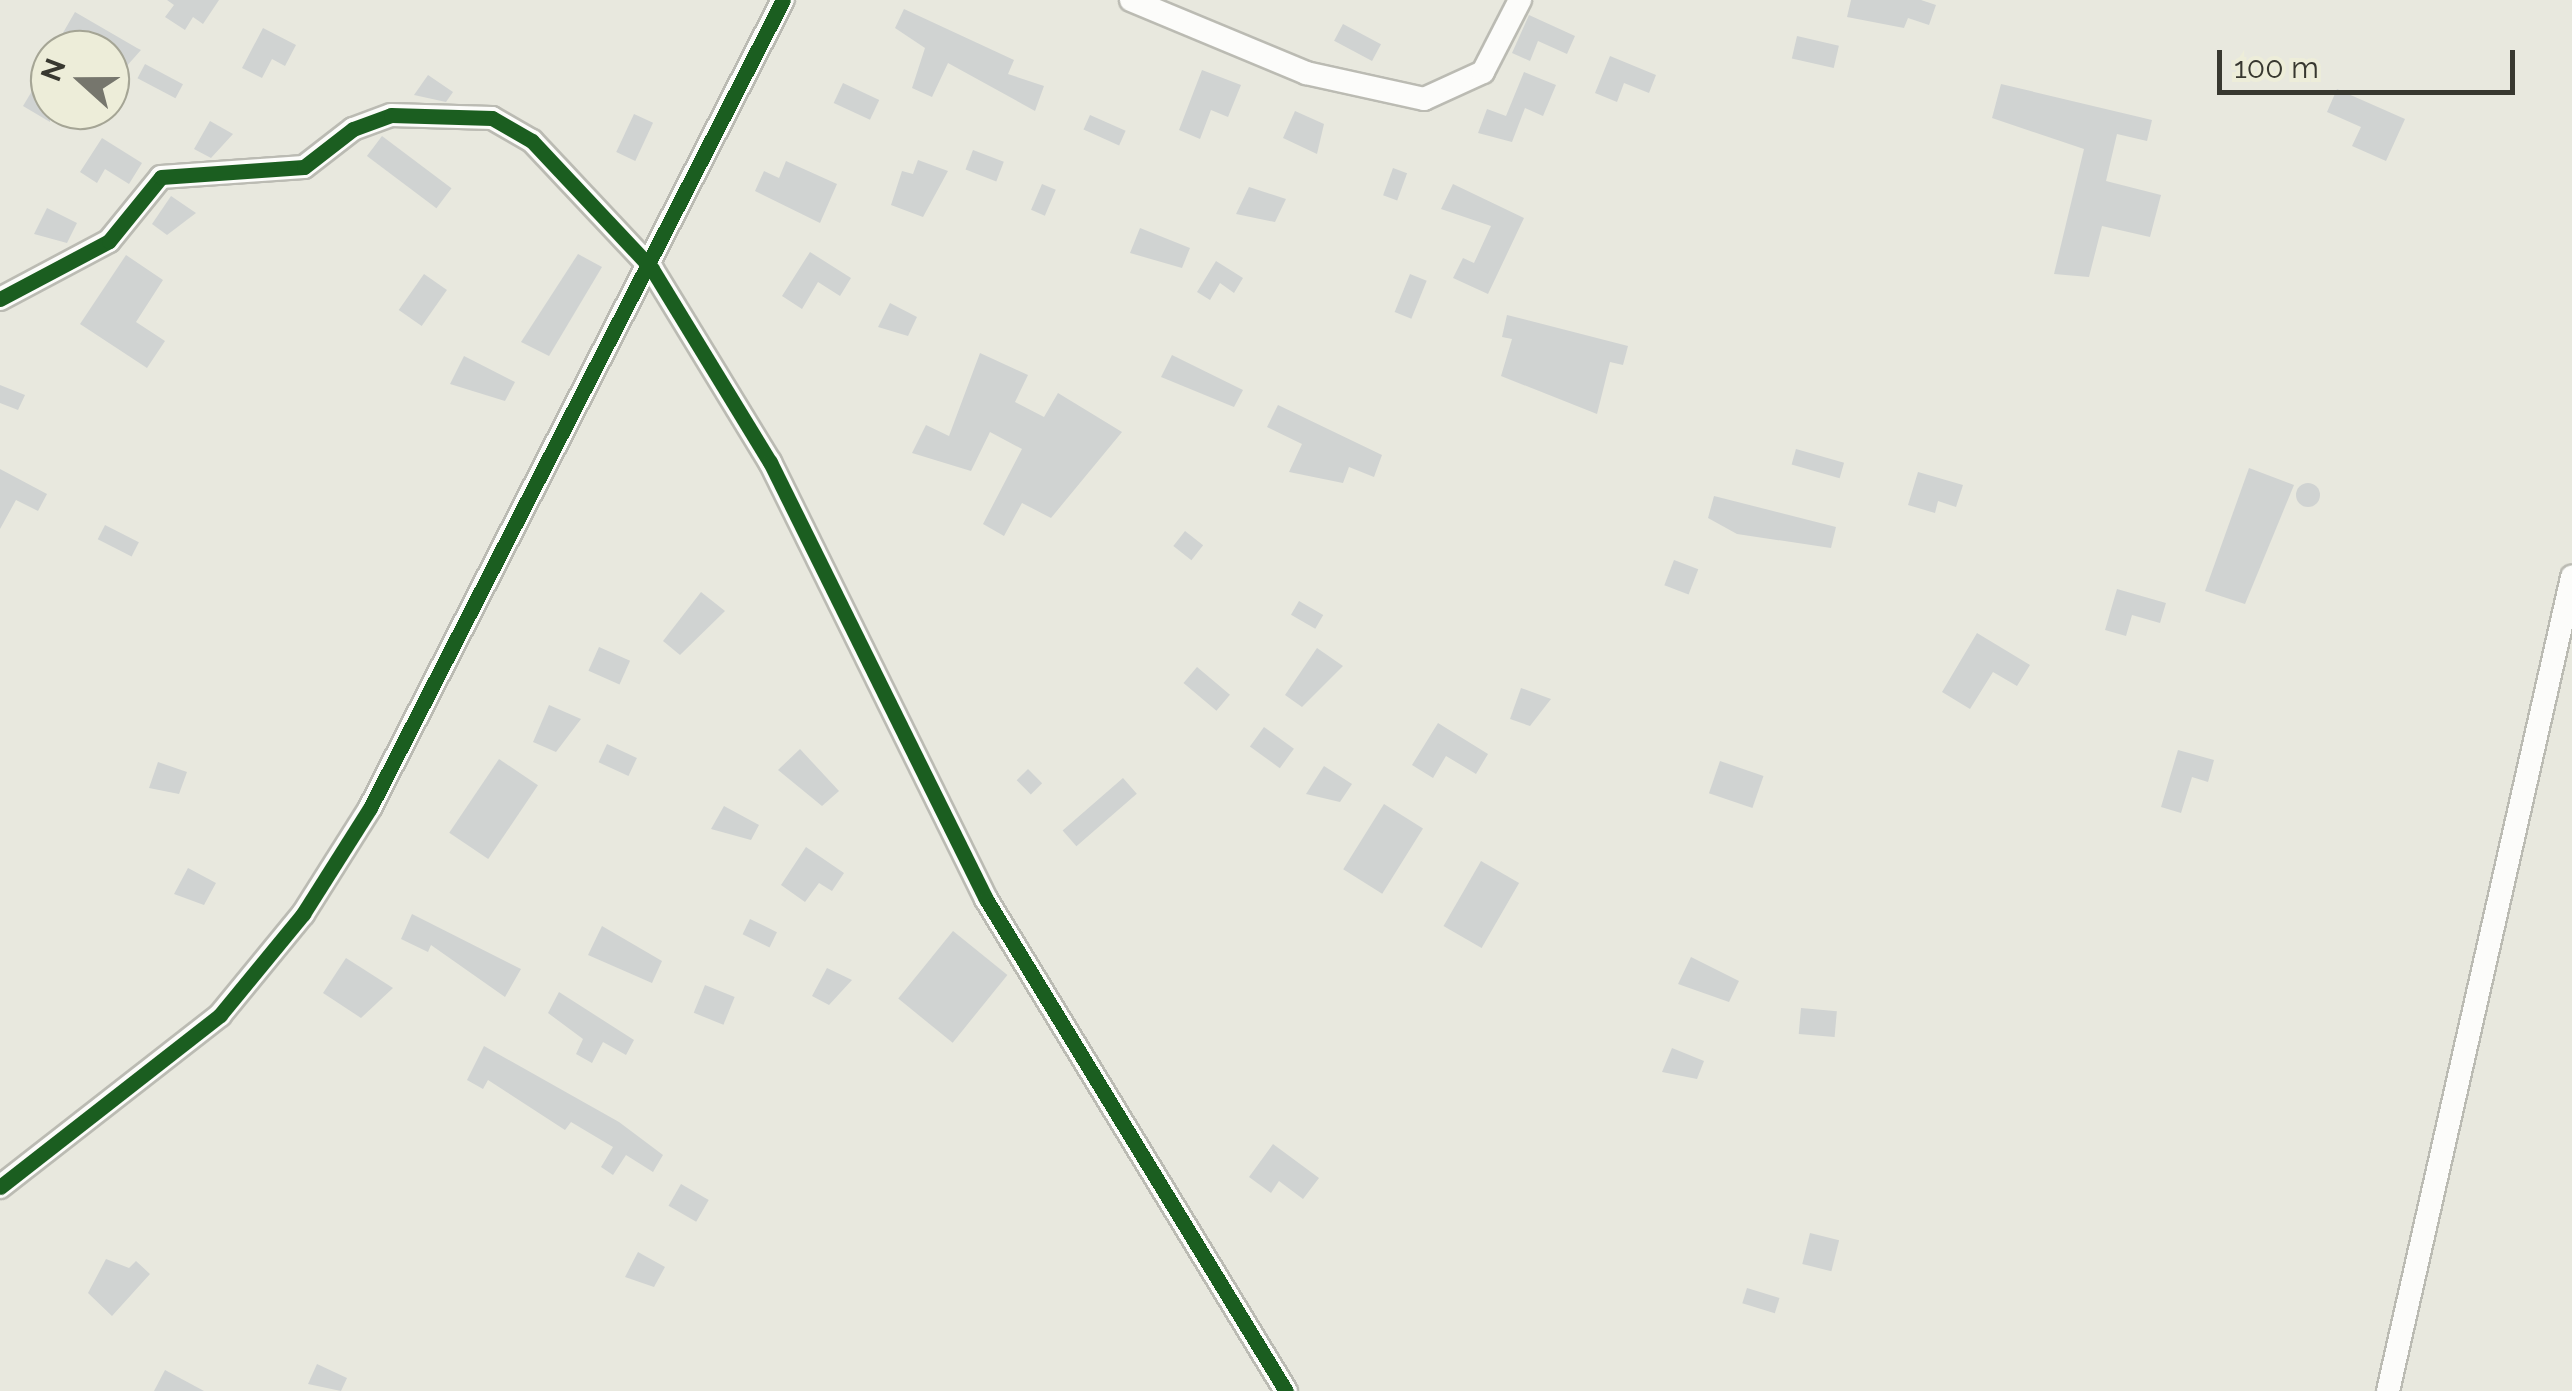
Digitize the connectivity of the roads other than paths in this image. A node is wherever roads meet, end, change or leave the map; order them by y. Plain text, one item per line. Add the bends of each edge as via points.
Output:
1 (783, 0) edge
2 (1130, 0) edge
3 (1520, 0) edge
4 (652, 269) junction
5 (0, 299) edge
6 (2572, 576) edge
7 (0, 1187) edge
8 (1286, 1391) edge
9 (2388, 1391) edge

1 - 4 street
2 - 3 street via 1306,73 1424,98 1482,72
4 - 5 street via 532,141 492,118 391,115 353,129 304,167 162,177 109,241
4 - 7 street via 370,808 303,914 220,1015
4 - 8 street via 770,462 986,900
6 - 9 street

